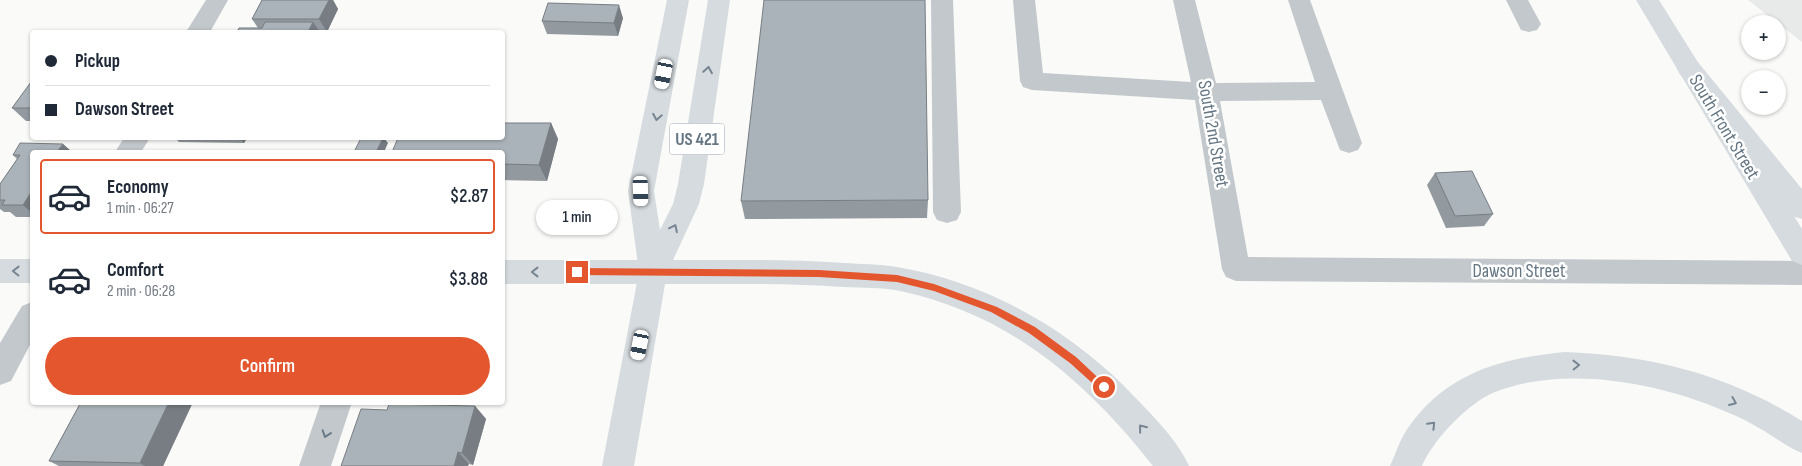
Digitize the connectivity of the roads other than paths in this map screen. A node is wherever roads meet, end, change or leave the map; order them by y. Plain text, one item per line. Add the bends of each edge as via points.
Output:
1 (217, 0) edge
2 (678, 0) edge
3 (719, 0) edge
4 (942, 0) edge
5 (1024, 0) edge
6 (1184, 0) edge
7 (1299, 0) edge
8 (1517, 0) edge
9 (1647, 0) edge
10 (1529, 24) dead end
11 (199, 30) edge
12 (1688, 67) junction
13 (1330, 91) junction
14 (1206, 92) junction
15 (1349, 143) dead end
16 (1802, 208) edge
17 (947, 212) dead end
18 (1802, 253) edge
19 (1236, 268) joint
20 (0, 270) edge
21 (30, 271) edge
22 (505, 272) edge
23 (653, 272) junction
24 (1802, 273) edge
25 (30, 318) edge
26 (0, 370) edge
27 (336, 405) edge
28 (1802, 438) edge
29 (315, 466) edge
30 (618, 466) edge
31 (1173, 466) edge
32 (1406, 466) edge

1 - 11 street
2 -> 23 main road, US 421 via 641,191
23 -> 3 main road, US 421 via 686,204 692,184
4 - 17 street
5 - 14 street via 1032,80
6 - 14 street, South 2nd Street
7 - 13 street
8 - 10 street
9 - 12 main road, South Front Street
12 - 16 main road
12 - 18 main road, South Front Street
13 - 14 street
13 - 15 street
14 - 19 street, South 2nd Street
19 - 24 street, Dawson Street
21 -> 20 main road
23 -> 22 main road
23 - 30 main road, US 421
31 -> 23 main road via 1132,416 1073,360 1032,330 994,309 934,287 897,279 819,273
25 - 26 street
27 -> 29 street
32 -> 28 main road via 1419,438 1447,409 1478,386 1530,370 1566,366 1627,368 1705,389 1755,411

